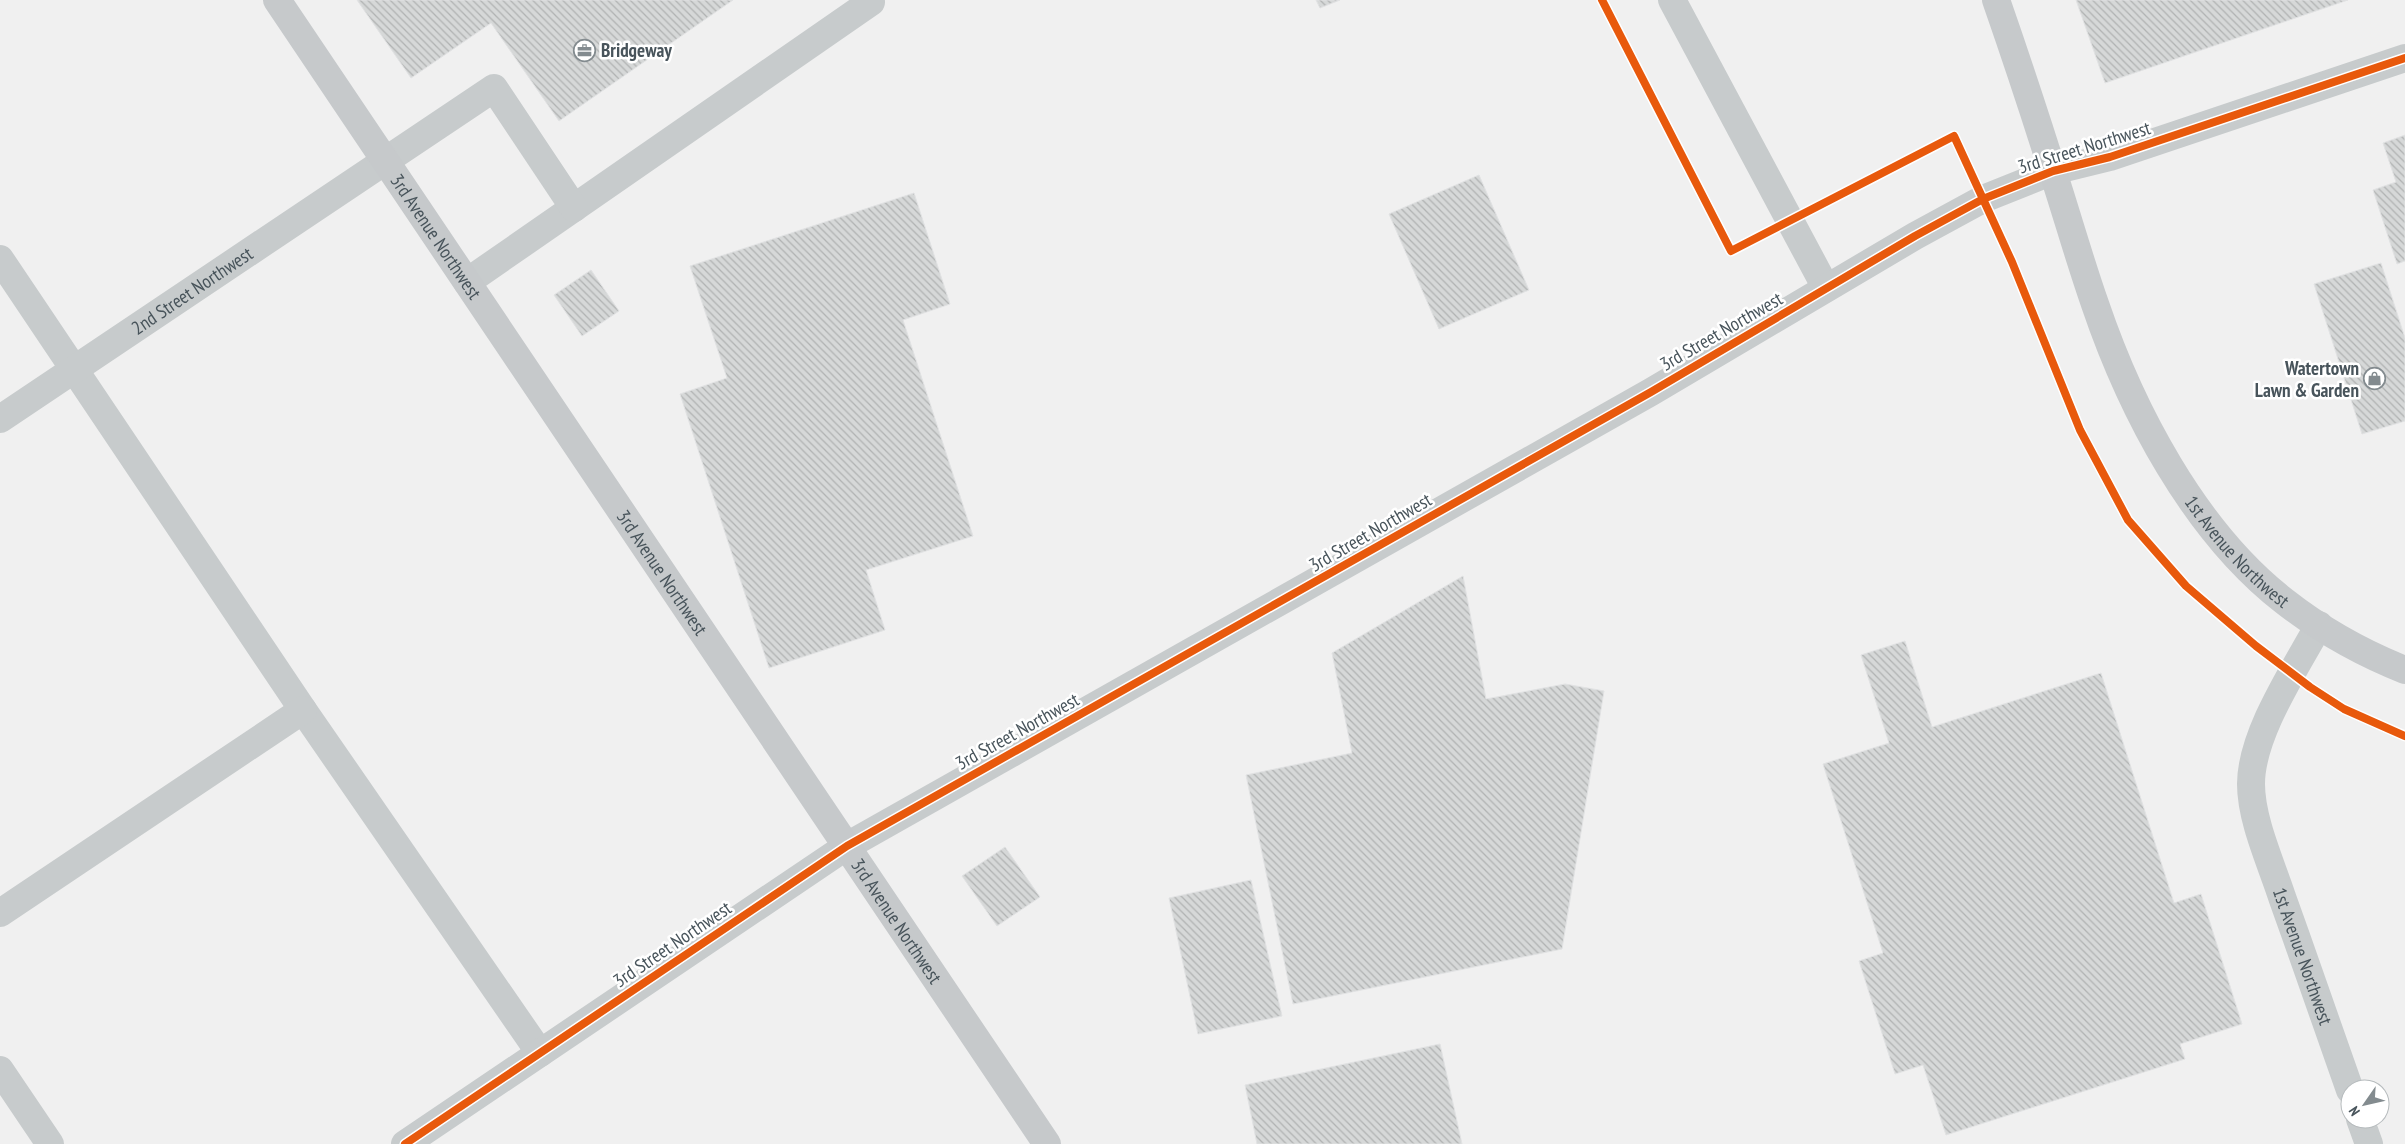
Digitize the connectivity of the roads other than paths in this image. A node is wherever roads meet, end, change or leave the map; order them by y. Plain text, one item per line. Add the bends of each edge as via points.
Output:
1 (277, 0) edge
2 (1672, 0) edge
3 (1996, 0) edge
4 (871, 2) dead end
5 (2405, 58) edge
6 (385, 160) junction
7 (2053, 171) junction
8 (574, 208) junction
9 (0, 259) edge
10 (467, 282) junction
11 (1826, 288) junction
12 (75, 369) junction
13 (0, 419) edge
14 (2319, 625) junction
15 (2405, 670) edge
16 (303, 710) junction
17 (847, 846) junction
18 (0, 913) edge
19 (540, 1053) junction
20 (0, 1070) edge
21 (2346, 1079) edge
22 (2364, 1129) edge
23 (50, 1144) edge
24 (405, 1144) edge
25 (1047, 1144) edge
26 (2369, 1144) edge

1 - 6 main road, 3rd Avenue Northwest
2 - 11 street
3 - 7 main road, 1st Avenue Northwest
4 - 8 street
5 - 7 street, 3rd Street Northwest via 2110,157
6 - 8 street, 2nd Street Northwest via 494,88
6 - 10 main road, 3rd Avenue Northwest
6 - 12 street, 2nd Street Northwest
7 - 11 street, 3rd Street Northwest via 1983,199
7 - 14 main road, 1st Avenue Northwest via 2095,305 2133,397 2158,447 2178,480 2223,540 2283,600
8 - 10 street
9 - 12 street
10 - 17 main road, 3rd Avenue Northwest
11 - 17 street, 3rd Street Northwest via 1633,402
12 - 13 street, 2nd Street Northwest
12 - 16 street
14 - 15 main road via 2345,642
14 - 21 street, 1st Avenue Northwest via 2272,710 2257,751 2251,784 2256,816 2272,866
16 - 18 street
16 - 19 street
17 - 19 street, 3rd Street Northwest
17 - 25 main road, 3rd Avenue Northwest
19 - 24 street, 3rd Street Northwest
20 - 23 street
22 - 26 street

